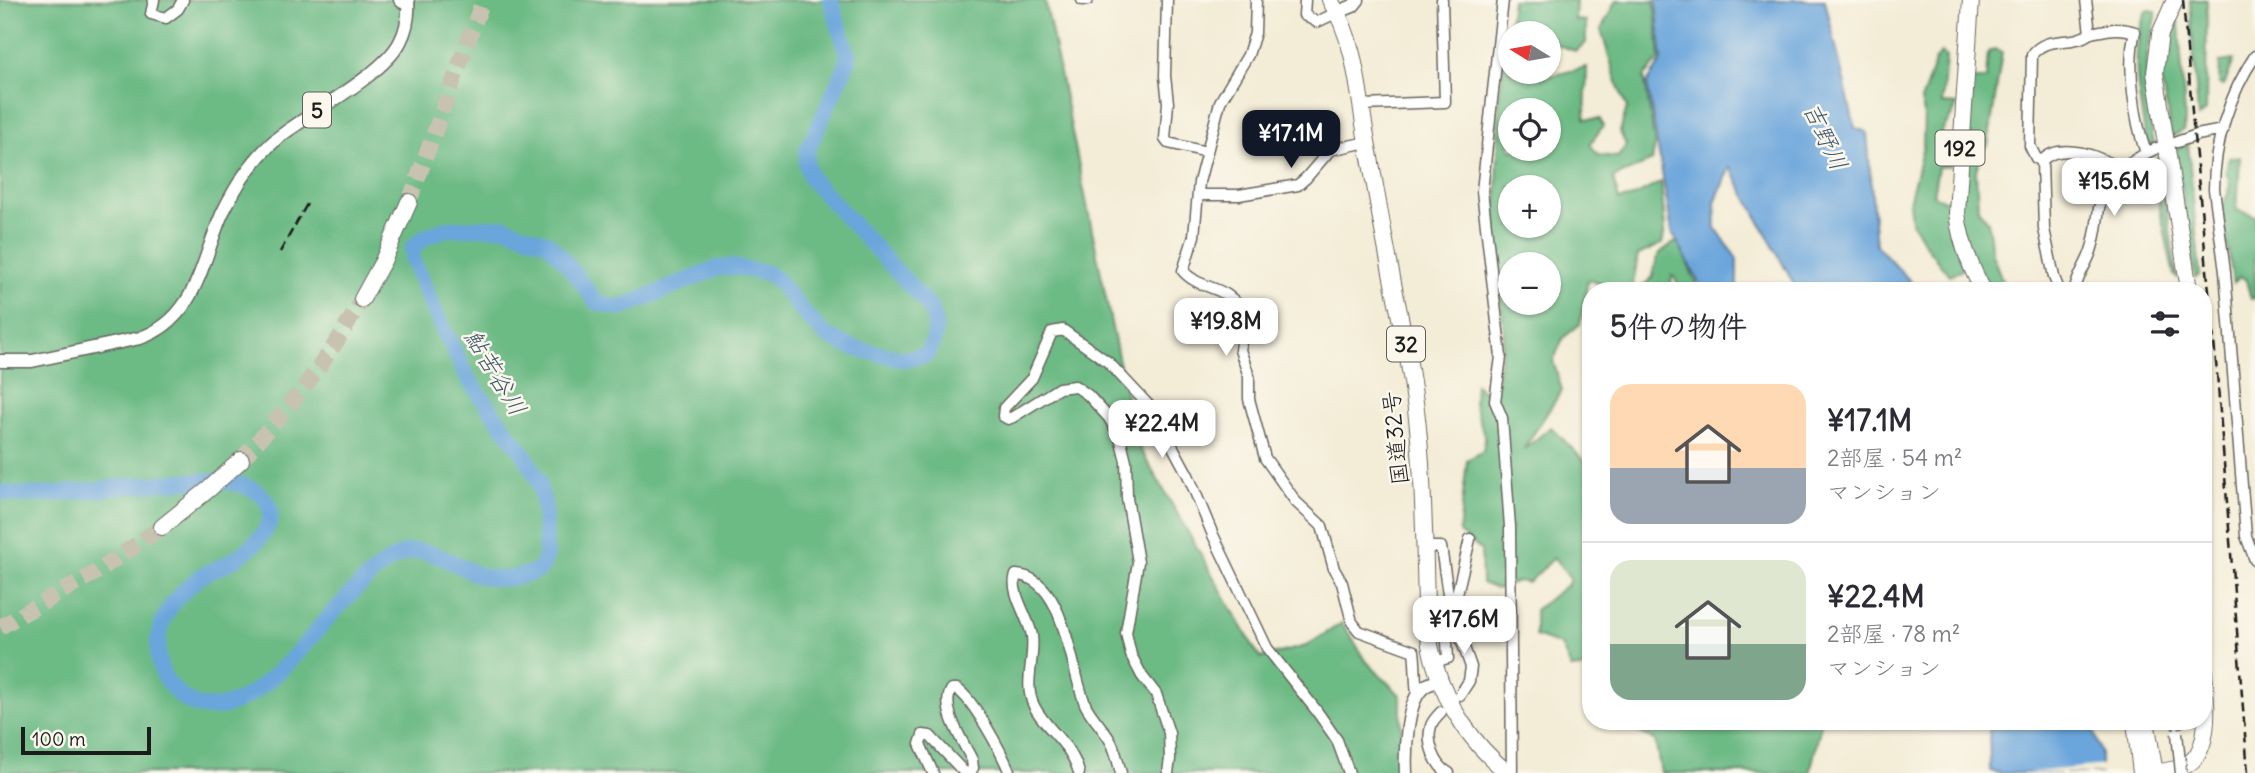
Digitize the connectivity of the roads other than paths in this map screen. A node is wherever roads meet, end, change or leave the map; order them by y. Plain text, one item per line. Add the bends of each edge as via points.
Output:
1 (154, 0) edge
2 (183, 0) edge
3 (1082, 0) edge
4 (1087, 0) edge
5 (1167, 0) edge
6 (1256, 0) edge
7 (1305, 0) edge
8 (1359, 0) edge
9 (1443, 0) edge
10 (1503, 0) edge
11 (1970, 0) edge
12 (2087, 0) edge
13 (405, 1) edge
14 (1334, 6) edge
15 (2172, 6) edge
16 (2090, 33) junction
17 (2255, 56) edge
18 (1362, 105) junction
19 (2223, 130) junction
20 (1367, 142) junction
21 (2177, 142) dead end
22 (1207, 152) junction
23 (2042, 161) junction
24 (2119, 170) junction
25 (1199, 195) junction
26 (408, 206) tunnel mouth
27 (1978, 282) edge
28 (2056, 282) edge
29 (2077, 282) edge
30 (2188, 282) edge
31 (366, 292) tunnel mouth
32 (0, 361) edge
33 (237, 463) tunnel mouth
34 (162, 527) tunnel mouth
35 (1470, 539) dead end
36 (1424, 547) junction
37 (2255, 560) edge
38 (1451, 612) junction
39 (1434, 662) junction
40 (1440, 681) junction
41 (1418, 694) junction
42 (1451, 705) junction
43 (2136, 730) edge
44 (2148, 730) edge
45 (2178, 730) edge
46 (2204, 730) edge
47 (933, 773) edge
48 (969, 773) edge
49 (1010, 773) edge
50 (1079, 773) edge
51 (1121, 773) edge
52 (1168, 773) edge
53 (1349, 773) edge
54 (1406, 773) edge
55 (1449, 773) edge
56 (1510, 773) edge
57 (2141, 773) edge
58 (2154, 773) edge
59 (2181, 773) edge

1 - 2 street via 151,14 166,18
3 - 4 street
5 - 22 street via 1165,139
6 - 22 street via 1248,55 1220,102
7 - 14 street via 1304,15 1317,22
8 - 14 main road via 1353,6
9 - 18 street via 1445,102
10 - 56 street via 1482,191 1501,357 1495,401 1502,418 1510,527
11 - 27 highway, 192 via 1956,196 1959,232
12 - 16 street
13 - 32 main road, 5 via 405,32 389,58 277,139 237,184 179,313 154,333 32,361
14 - 18 highway, 国道32号 / 32 via 1357,73
15 - 30 highway via 2160,34 2155,73
16 - 23 street via 2083,39 2048,43 2032,55 2030,145 2031,153
16 - 24 street via 2114,28 2135,32 2130,65 2141,139 2151,151
17 - 19 street via 2236,89
18 - 20 highway, 国道32号 / 32
19 - 21 street
19 - 37 street via 2214,189 2246,536
20 - 25 street via 1330,150 1298,185 1239,195
20 - 36 highway, 国道32号 / 32 via 1412,373
22 - 25 street
23 - 24 street via 2059,152 2074,152 2105,159
23 - 28 street via 2044,229
24 - 29 street via 2100,204 2091,253
25 - 41 street via 1184,271 1189,278 1227,295 1249,321 1240,350 1265,458 1296,502 1322,526 1352,622 1359,631 1414,651
26 - 31 highway
33 - 34 highway
35 - 38 street
36 - 38 street via 1441,547
36 - 39 highway, 国道32号 / 32 via 1427,622
38 - 39 street via 1445,610 1448,658
38 - 42 street via 1471,667 1469,681
39 - 40 highway, 国道32号 / 32
40 - 41 main road
40 - 42 highway, 国道32号 / 32
41 - 54 main road via 1408,733
42 - 55 street via 1431,725 1430,737 1437,762
42 - 56 highway, 国道32号 / 32 via 1470,734
43 - 57 highway
44 - 58 highway
45 - 59 street, bridge
46 - 58 highway via 2194,759
47 - 48 street via 920,744 923,735 930,736
48 - 49 street via 972,760 947,708 947,696 957,688 985,725
50 - 51 street via 1072,755 1032,700 1032,638 1014,588 1016,575 1033,579 1046,591 1068,643 1082,696 1111,742
52 - 53 street via 1169,733 1156,694 1131,655 1126,633 1138,562 1120,437 1109,418 1075,386 1059,388 1013,417 1003,416 1004,408 1032,378 1056,330 1063,330 1108,362 1153,410 1267,648 1316,709 1336,740

